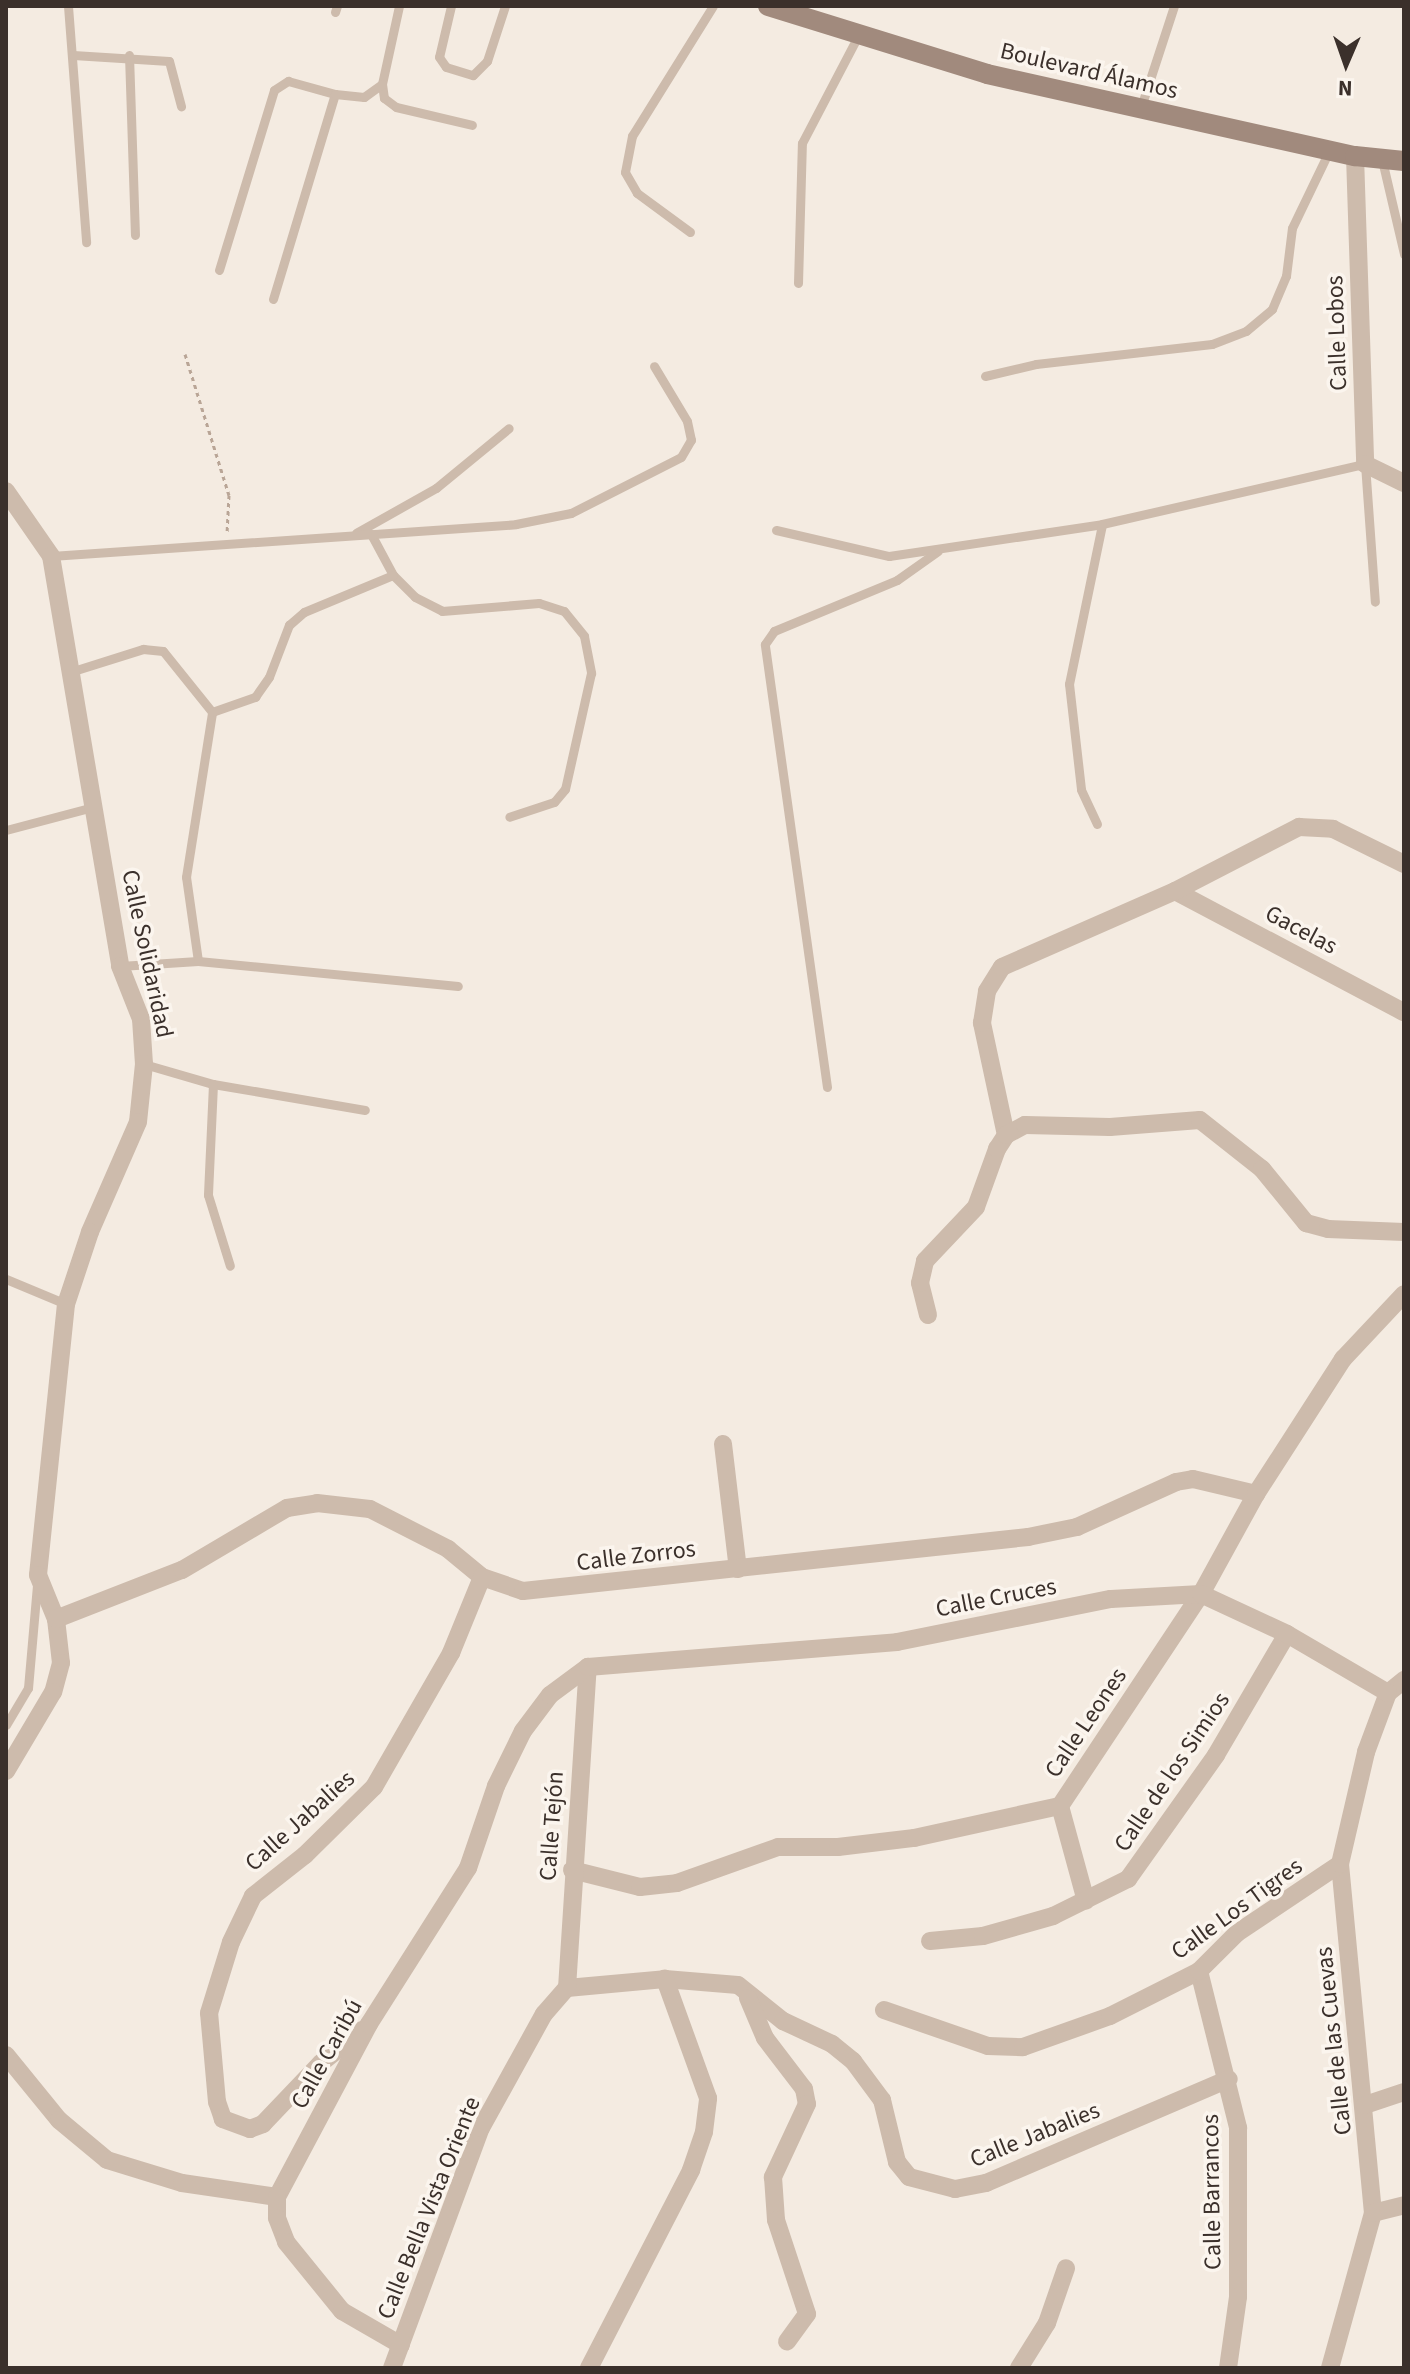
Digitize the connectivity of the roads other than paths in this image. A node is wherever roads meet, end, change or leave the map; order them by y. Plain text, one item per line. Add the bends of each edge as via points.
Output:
1 (68, 6) edge
2 (399, 6) edge
3 (451, 6) edge
4 (505, 6) edge
5 (713, 6) edge
6 (1174, 6) edge
7 (774, 7) edge
8 (859, 34) junction
9 (73, 55) junction
10 (129, 55) junction
11 (382, 84) junction
12 (335, 94) junction
13 (181, 106) dead end
14 (1140, 110) junction
15 (472, 125) dead end
16 (1329, 151) junction
17 (1355, 156) junction
18 (1382, 160) junction
19 (1404, 161) edge
20 (690, 232) dead end
21 (135, 235) dead end
22 (86, 242) dead end
23 (1404, 254) edge
24 (219, 270) dead end
25 (798, 283) dead end
26 (273, 299) dead end
27 (654, 366) dead end
28 (985, 376) dead end
29 (509, 428) dead end
30 (1365, 464) junction
31 (1404, 483) edge
32 (6, 491) edge
33 (1102, 524) junction
34 (776, 530) dead end
35 (371, 534) junction
36 (353, 535) junction
37 (941, 549) junction
38 (51, 556) junction
39 (393, 575) junction
40 (1375, 602) dead end
41 (70, 672) junction
42 (212, 712) junction
43 (93, 807) junction
44 (509, 817) dead end
45 (1097, 824) dead end
46 (6, 830) edge
47 (1404, 864) edge
48 (1175, 891) junction
49 (198, 961) junction
50 (120, 966) junction
51 (458, 986) dead end
52 (1404, 1012) edge
53 (144, 1064) junction
54 (213, 1084) junction
55 (827, 1087) dead end
56 (365, 1110) dead end
57 (1006, 1135) junction
58 (1404, 1232) edge
59 (230, 1266) dead end
60 (6, 1279) edge
61 (1404, 1294) edge
62 (66, 1304) junction
63 (928, 1315) dead end
64 (723, 1444) dead end
65 (1256, 1494) junction
66 (738, 1569) junction
67 (38, 1575) junction
68 (482, 1577) junction
69 (1201, 1594) junction
70 (56, 1619) junction
71 (1287, 1634) junction
72 (588, 1667) junction
73 (1404, 1680) edge
74 (1388, 1693) junction
75 (6, 1725) edge
76 (6, 1771) edge
77 (1060, 1806) junction
78 (1340, 1864) junction
79 (572, 1870) junction
80 (1086, 1901) junction
81 (930, 1941) dead end
82 (1199, 1971) junction
83 (665, 1979) junction
84 (567, 1988) junction
85 (747, 1995) junction
86 (884, 2010) dead end
87 (369, 2024) junction
88 (6, 2055) edge
89 (1229, 2079) junction
90 (1404, 2092) edge
91 (1365, 2105) junction
92 (277, 2197) junction
93 (1404, 2205) edge
94 (1373, 2213) junction
95 (1066, 2268) dead end
96 (787, 2342) dead end
97 (401, 2345) junction
98 (392, 2368) edge
99 (589, 2368) edge
100 (1019, 2368) edge
101 (1228, 2368) edge
102 (1330, 2368) edge

1 - 9 lane
2 - 11 lane
3 - 4 lane via 439,57 446,67 473,75 487,61
5 - 20 lane via 632,136 625,172 637,193
6 - 14 lane
7 - 8 main road, Boulevard Álamos
8 - 14 main road, Boulevard Álamos via 987,74
8 - 25 lane via 802,143
9 - 10 lane
9 - 22 lane
10 - 13 lane via 169,61
10 - 21 lane
11 - 12 lane via 364,97
11 - 15 lane via 384,98 396,107
12 - 24 lane via 288,81 274,90
12 - 26 lane
14 - 16 main road, Boulevard Álamos
16 - 17 main road, Boulevard Álamos
16 - 28 lane via 1292,228 1286,276 1272,309 1246,331 1212,344 1036,364
17 - 18 main road, Boulevard Álamos
17 - 30 street, Calle Lobos
18 - 19 main road, Boulevard Álamos
18 - 23 lane
27 - 35 lane via 687,421 691,440 681,457 571,513 516,524
29 - 36 lane via 436,488
30 - 31 street
30 - 33 lane
30 - 40 lane
32 - 38 street, Calle Solidaridad
33 - 37 lane
33 - 45 lane via 1069,684 1081,789
34 - 37 lane via 889,556
35 - 36 lane
35 - 39 lane
36 - 38 lane
37 - 55 lane via 897,580 774,631 765,644
38 - 41 street, Calle Solidaridad
39 - 42 lane via 304,612 289,625 269,677 255,697
39 - 44 lane via 415,597 442,611 539,603 564,611 584,636 591,673 565,789 554,802
41 - 42 lane via 143,649 163,651
41 - 43 street, Calle Solidaridad
42 - 49 lane via 186,877
43 - 46 lane
43 - 50 street, Calle Solidaridad
47 - 48 street via 1333,829 1299,827
48 - 52 street, Gacelas
48 - 57 street via 1002,967 987,991 982,1023
49 - 50 lane
49 - 51 lane
50 - 53 street, Calle Solidaridad via 141,1019
53 - 54 lane
53 - 62 street, Calle Solidaridad via 138,1122 90,1232
54 - 56 lane
54 - 59 lane via 208,1195
57 - 58 street via 1025,1125 1110,1127 1200,1120 1262,1169 1306,1223
57 - 63 street via 976,1207 925,1261 920,1283
60 - 62 lane
61 - 65 street, Calle Leones via 1343,1359
62 - 67 street, Calle Solidaridad
64 - 66 street
65 - 66 street, Calle Zorros via 1193,1479 1077,1527
65 - 69 street, Calle Leones
66 - 68 street, Calle Zorros via 523,1591
67 - 70 street
67 - 75 lane via 28,1688
68 - 70 street, Calle Zorros via 448,1549 370,1509 317,1503 287,1508 182,1570
68 - 87 street, Calle Jabalies via 451,1653 374,1787 305,1855 253,1896 231,1942 209,2013 215,2089 223,2119 250,2129 263,2124 321,2063
69 - 71 street, Calle Cruces
69 - 72 street, Calle Cruces via 1111,1599 897,1642
69 - 77 street, Calle Leones
70 - 76 street via 61,1663 53,1692
71 - 74 street, Calle Cruces
71 - 80 street, Calle de los Simios via 1157,1845 1128,1879
72 - 79 street, Calle Tejón
72 - 87 street, Calle Caribú via 550,1695 523,1731 496,1786 468,1868
73 - 74 street
74 - 78 street, Calle Los Tigres via 1366,1752
77 - 79 street, Calle Leones via 914,1838 778,1847 677,1883 640,1887
77 - 80 street
78 - 82 street, Calle Los Tigres via 1237,1933
78 - 91 street, Calle de las Cuevas
79 - 84 street, Calle Tejón
80 - 81 street, Calle de los Simios via 983,1936
82 - 86 street, Calle Los Tigres via 1110,2016 1023,2047 988,2046
82 - 89 street, Calle Barrancos
83 - 84 street, Calle Jabalies
83 - 85 street, Calle Jabalies via 719,1980 738,1985
83 - 99 street via 708,2098 704,2132 691,2170
84 - 97 street, Calle Bella Vista Oriente via 544,2014 481,2128
85 - 89 street, Calle Jabalies via 853,2061 882,2100 897,2162 909,2177 929,2185 955,2189 986,2183
85 - 96 street via 765,2038 804,2089 807,2104 773,2177 776,2220 807,2314
87 - 92 street, Calle Caribú
88 - 92 street via 59,2120 107,2160 182,2183
89 - 101 street, Calle Barrancos via 1238,2128 1238,2281
90 - 91 street
91 - 94 street, Calle de las Cuevas
92 - 97 street via 277,2218 286,2242 342,2311
93 - 94 street
94 - 102 street, Calle de las Cuevas
95 - 100 street via 1047,2323
97 - 98 street, Calle Bella Vista Oriente

